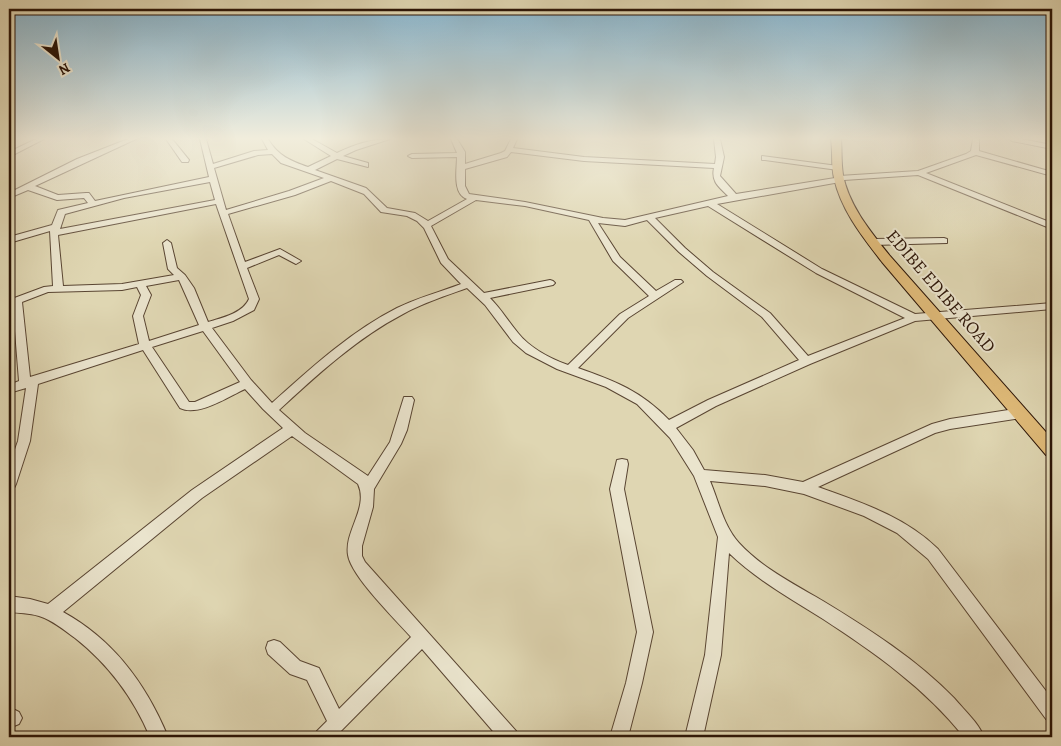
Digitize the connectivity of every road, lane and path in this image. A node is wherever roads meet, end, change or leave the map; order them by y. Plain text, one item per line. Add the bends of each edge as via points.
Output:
1 (55, 174) edge
2 (212, 174) edge
3 (320, 174) edge
4 (461, 174) edge
5 (716, 174) edge
6 (834, 174) edge
7 (886, 174) edge
8 (921, 174) edge
9 (839, 175) junction
10 (332, 178) junction
11 (213, 179) junction
12 (29, 187) junction
13 (9, 188) edge
14 (18, 192) junction
15 (9, 196) edge
16 (475, 197) junction
17 (734, 197) junction
18 (220, 201) junction
19 (92, 203) junction
20 (710, 203) junction
21 (61, 212) junction
22 (224, 213) junction
23 (650, 218) junction
24 (592, 219) junction
25 (426, 226) junction
26 (1052, 226) edge
27 (55, 230) junction
28 (9, 240) edge
29 (944, 241) dead end
30 (873, 242) junction
31 (167, 243) dead end
32 (296, 261) dead end
33 (243, 266) junction
34 (182, 277) junction
35 (678, 282) dead end
36 (550, 283) dead end
37 (141, 284) junction
38 (470, 284) junction
39 (58, 288) junction
40 (655, 296) junction
41 (482, 297) junction
42 (13, 302) edge
43 (1052, 306) edge
44 (934, 314) junction
45 (914, 318) junction
46 (205, 327) junction
47 (145, 345) junction
48 (806, 361) junction
49 (570, 369) junction
50 (29, 382) junction
51 (247, 383) junction
52 (9, 388) edge
53 (408, 400) dead end
54 (272, 410) junction
55 (1021, 412) junction
56 (668, 426) junction
57 (292, 429) junction
58 (1052, 450) edge
59 (622, 464) dead end
60 (700, 475) junction
61 (9, 484) edge
62 (368, 487) junction
63 (804, 488) junction
64 (725, 536) junction
65 (9, 604) edge
66 (50, 612) junction
67 (422, 638) junction
68 (274, 648) dead end
69 (1052, 713) edge
70 (337, 723) junction
71 (159, 737) edge
72 (323, 737) edge
73 (510, 737) edge
74 (619, 737) edge
75 (694, 737) edge
76 (975, 737) edge

1 - 12 street
2 - 11 street
3 - 10 street
4 - 16 street via 462,191 466,196
5 - 17 street via 719,182
6 - 9 street
7 - 9 street
8 - 26 street
9 - 17 street
9 - 30 main road, EDIBE EDIBE ROAD via 854,213
10 - 22 street
10 - 25 street via 370,193 384,210 419,218
11 - 18 street
11 - 19 street
12 - 14 street
12 - 19 street via 58,198 86,195
13 - 14 street
14 - 15 street
14 - 21 street via 50,203
16 - 24 street
16 - 25 street
17 - 20 street
18 - 22 street
18 - 27 street
19 - 21 street
20 - 23 street
20 - 45 street via 819,271
21 - 27 street
22 - 33 street
23 - 24 street via 625,223
23 - 48 street via 710,274 766,315
24 - 40 street via 616,259
25 - 38 street via 445,261
27 - 28 street
27 - 39 street
29 - 30 street
30 - 44 main road, EDIBE EDIBE ROAD
31 - 34 street via 173,269
32 - 33 street via 280,252
33 - 46 street via 254,298 250,308
34 - 37 street
34 - 46 street
35 - 40 street
36 - 41 street
37 - 39 street via 95,289
37 - 47 street via 146,295 138,316
38 - 41 street
38 - 54 street via 411,306 389,318 307,378
39 - 42 street
40 - 49 street via 624,316
41 - 49 street via 535,355
42 - 50 street
43 - 44 street
44 - 45 street
44 - 55 main road, EDIBE EDIBE ROAD
45 - 48 street
46 - 47 street
46 - 51 street
47 - 50 street
47 - 51 street via 188,406 197,406
48 - 56 street
49 - 56 street via 631,394
50 - 52 street
50 - 61 street via 24,441
51 - 54 street
53 - 62 street via 395,444
54 - 57 street
55 - 58 main road, EDIBE EDIBE ROAD
55 - 63 street via 932,429
56 - 60 street
57 - 62 street via 363,480
57 - 66 street via 198,494
59 - 74 street via 618,489 645,632
60 - 63 street via 740,477
60 - 64 street
62 - 67 street via 368,499 356,536 355,556 376,588
63 - 69 street via 879,515 913,535 933,554
64 - 75 street via 713,655
64 - 76 street via 769,578 858,632 920,677
65 - 66 street
66 - 71 street via 94,643 119,669 140,695
67 - 70 street
67 - 73 street
68 - 70 street via 296,668 314,674
70 - 72 street

